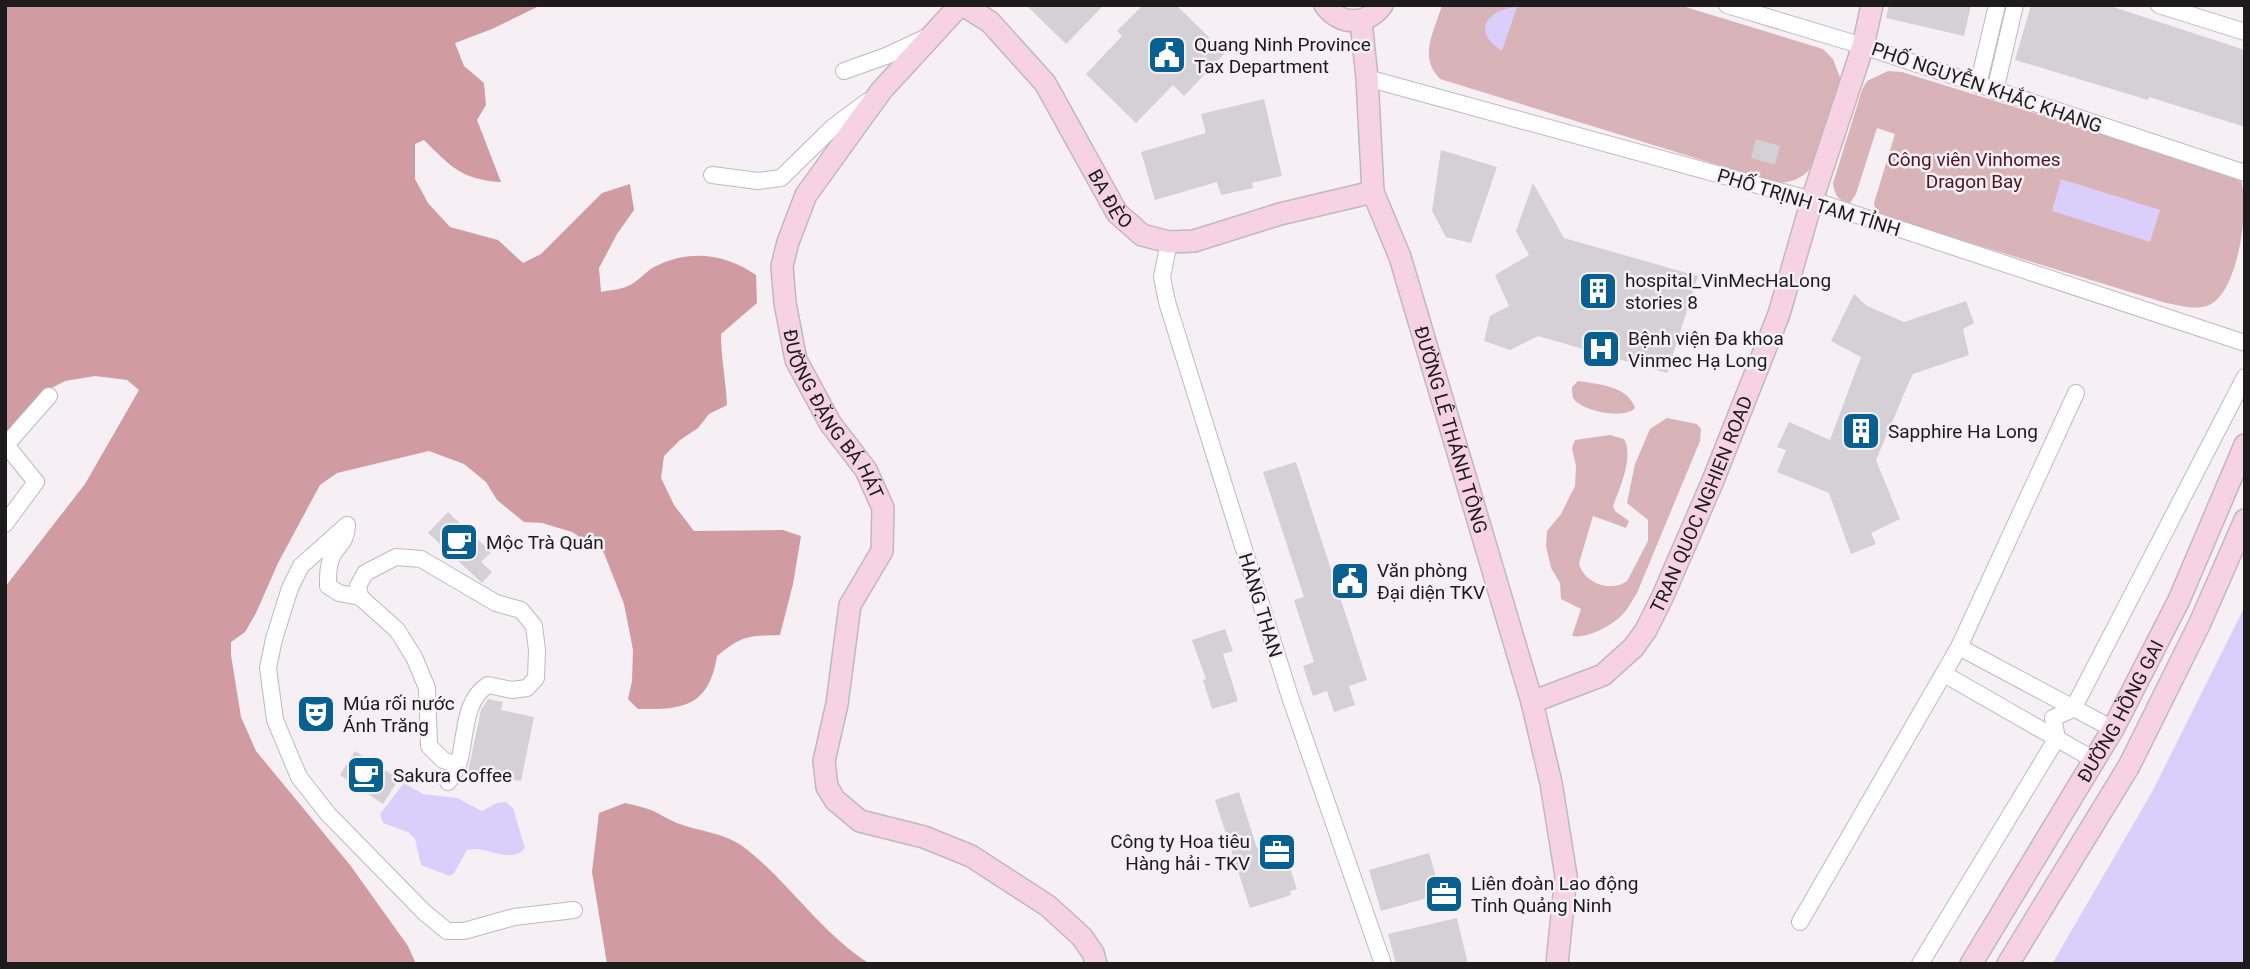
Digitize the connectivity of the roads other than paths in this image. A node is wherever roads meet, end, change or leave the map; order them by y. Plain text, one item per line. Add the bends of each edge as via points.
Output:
1 (962, 5) edge
2 (1325, 5) edge
3 (1382, 5) edge
4 (1727, 5) edge
5 (1872, 5) edge
6 (1997, 5) edge
7 (2015, 5) edge
8 (2159, 5) edge
9 (1361, 20) junction
10 (2245, 32) edge
11 (932, 35) junction
12 (1863, 46) junction
13 (844, 71) dead end
14 (1367, 78) junction
15 (1978, 85) junction
16 (881, 91) junction
17 (1995, 91) junction
18 (2245, 173) edge
19 (712, 175) dead end
20 (1373, 192) junction
21 (1812, 200) junction
22 (1169, 242) junction
23 (2245, 343) edge
24 (2245, 377) edge
25 (2076, 393) dead end
26 (49, 396) dead end
27 (2245, 445) edge
28 (2245, 520) edge
29 (5, 524) edge
30 (360, 597) junction
31 (1959, 647) junction
32 (1944, 674) junction
33 (1532, 702) junction
34 (2074, 709) junction
35 (2113, 729) junction
36 (2057, 738) junction
37 (2096, 761) junction
38 (458, 765) junction
39 (449, 782) dead end
40 (574, 911) dead end
41 (1800, 922) dead end
42 (1983, 946) junction
43 (2009, 962) edge
44 (1096, 964) edge
45 (1383, 964) edge
46 (1557, 964) edge
47 (1920, 964) edge
48 (1971, 964) edge

1 - 11 street, ĐƯỜNG ĐẶNG BÁ HÁT
1 - 22 street, BA ĐÈO via 990,22 1045,83 1117,213 1142,235
2 - 9 street via 1342,20
3 - 9 street
4 - 12 street, PHỐ NGUYỄN KHẮC KHANG
5 - 12 street, TRAN QUOC NGHIEN ROAD
6 - 15 street
7 - 17 street
8 - 10 street
9 - 14 street, ĐƯỜNG LÊ THÁNH TÔNG
11 - 13 street
11 - 16 street, ĐƯỜNG ĐẶNG BÁ HÁT
12 - 15 street, PHỐ NGUYỄN KHẮC KHANG
12 - 21 street, TRAN QUOC NGHIEN ROAD
14 - 20 street, ĐƯỜNG LÊ THÁNH TÔNG
14 - 21 street, PHỐ TRỊNH TAM TỈNH
15 - 17 street, PHỐ NGUYỄN KHẮC KHANG
16 - 19 street via 833,127 781,178 758,181
16 - 44 street, ĐƯỜNG ĐẶNG BÁ HÁT via 806,195 782,266 796,360 830,423 866,470 883,508 882,551 850,605 824,761 827,787 860,821 924,837 971,856 1048,906 1082,937
17 - 18 street, PHỐ NGUYỄN KHẮC KHANG
20 - 22 street, BA ĐÈO via 1194,242
20 - 33 street, ĐƯỜNG LÊ THÁNH TÔNG via 1400,257
21 - 23 street, PHỐ TRỊNH TAM TỈNH
21 - 33 street, TRAN QUOC NGHIEN ROAD via 1779,314 1676,569 1646,631 1603,674
22 - 45 street, HÀNG THAN via 1162,277 1167,302 1290,696
24 - 34 street
25 - 31 street
26 - 29 street via 6,445 36,482
27 - 35 street, ĐƯỜNG HỒNG GAI via 2179,600
28 - 43 street, ĐƯỜNG HỒNG GAI via 2200,624 2129,766
30 - 38 street via 397,630 414,657 427,688 429,746 443,760
30 - 38 street via 358,586 365,573 396,557 421,559 496,604 522,610 534,626 536,678 527,688 488,685 482,689 468,712
30 - 40 street via 328,586 328,570 333,554 345,541 346,525 301,566 287,597 268,668 275,720 299,777 328,814 447,931
31 - 32 street
31 - 34 street
32 - 36 street
32 - 41 street
33 - 46 street, ĐƯỜNG LÊ THÁNH TÔNG via 1566,876
34 - 35 street
34 - 36 street via 2053,718
35 - 37 street, ĐƯỜNG HỒNG GAI
36 - 37 street
36 - 47 street
37 - 42 street, ĐƯỜNG HỒNG GAI
38 - 39 street
42 - 43 street
42 - 48 street, ĐƯỜNG HỒNG GAI

